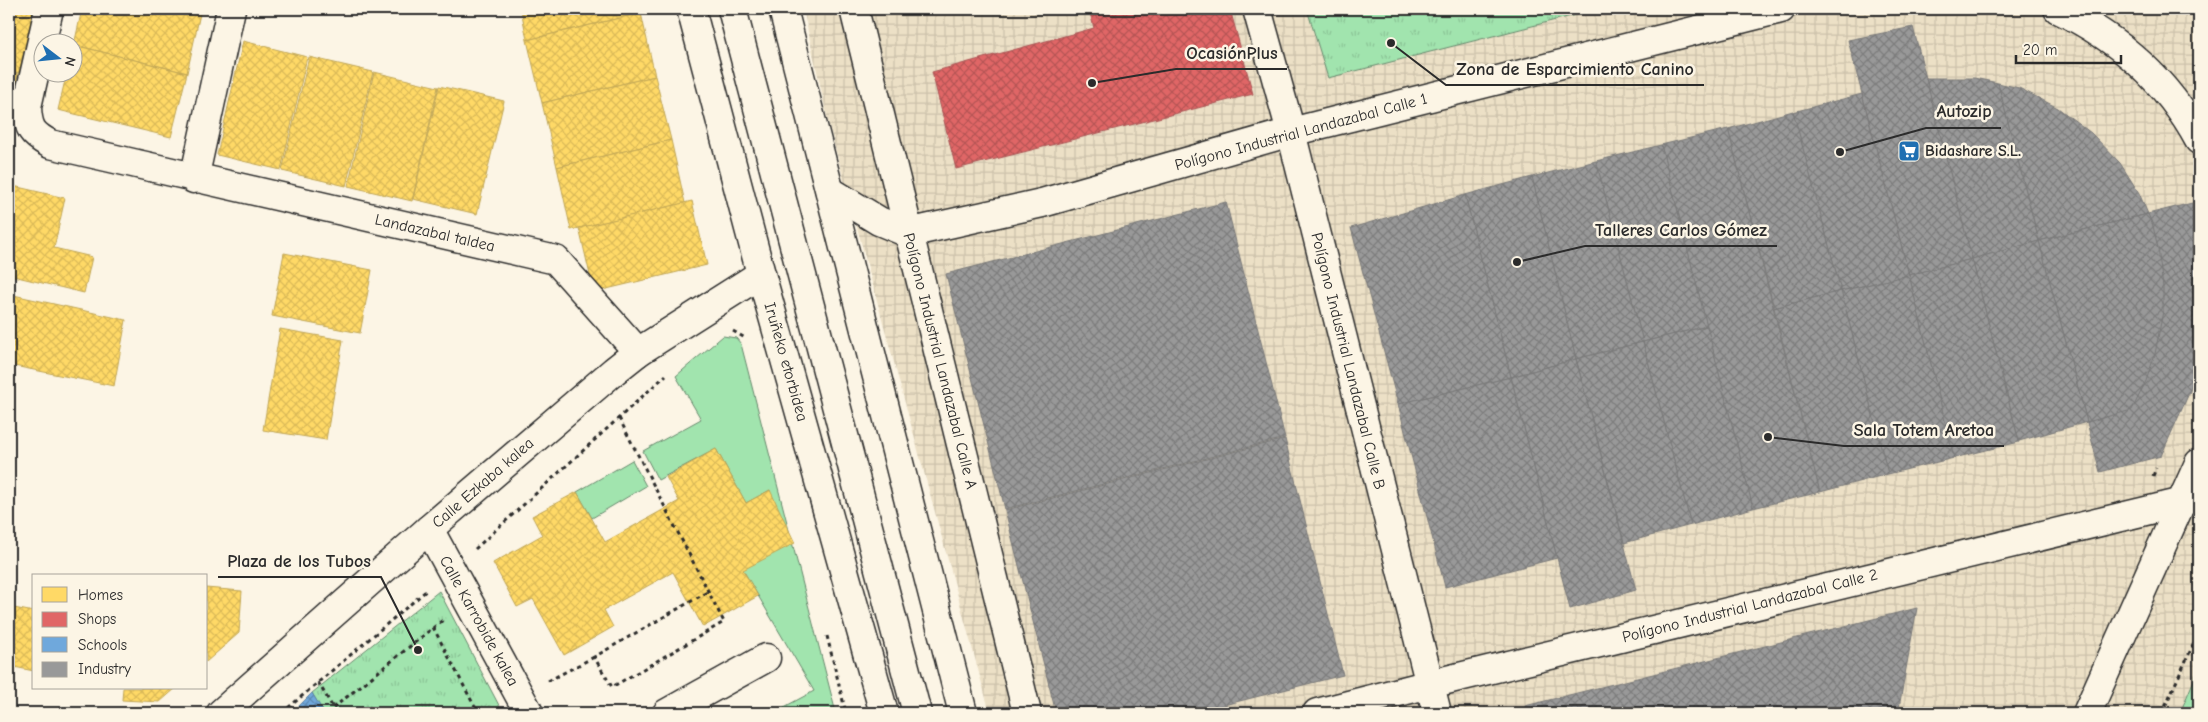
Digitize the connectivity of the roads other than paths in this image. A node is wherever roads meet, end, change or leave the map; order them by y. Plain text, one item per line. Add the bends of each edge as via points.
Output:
1 (49, 9) edge
2 (231, 9) edge
3 (691, 9) edge
4 (732, 9) edge
5 (783, 9) edge
6 (854, 9) edge
7 (1257, 9) edge
8 (1781, 9) edge
9 (2058, 9) edge
10 (1291, 132) junction
11 (2199, 140) edge
12 (194, 179) junction
13 (830, 191) junction
14 (908, 233) junction
15 (761, 274) junction
16 (638, 352) junction
17 (2199, 463) edge
18 (2183, 502) junction
19 (429, 529) junction
20 (766, 658) dead end
21 (1430, 684) junction
22 (221, 713) edge
23 (529, 713) edge
24 (667, 713) edge
25 (884, 713) edge
26 (917, 713) edge
27 (964, 713) edge
28 (1027, 713) edge
29 (1317, 713) edge
30 (1437, 713) edge
31 (2087, 713) edge

1 - 12 street, Landazabal taldea via 27,107 28,123 36,136 50,144
2 - 12 street
3 - 15 street, Iruñeko etorbidea
4 - 26 street
5 - 13 street
6 - 14 street, Polígono Industrial Landazabal Calle A
7 - 10 street, Polígono Industrial Landazabal Calle B
8 - 10 street, Polígono Industrial Landazabal Calle 1
9 - 11 street via 2080,19 2120,46 2141,65 2184,112
10 - 14 street, Polígono Industrial Landazabal Calle 1 via 1042,203
10 - 21 street, Polígono Industrial Landazabal Calle B
12 - 16 street, Landazabal taldea via 556,260
13 - 14 street via 879,221
13 - 27 street
14 - 28 street, Polígono Industrial Landazabal Calle A
15 - 16 street, Calle Ezkaba kalea
15 - 25 street, Iruñeko etorbidea
16 - 19 street, Calle Ezkaba kalea
17 - 18 street
18 - 21 street, Polígono Industrial Landazabal Calle 2
18 - 31 street
19 - 22 street, Calle Ezkaba kalea
19 - 23 street, Calle Karrobide kalea
20 - 24 street
21 - 29 street, Polígono Industrial Landazabal Calle 2
21 - 30 street, Polígono Industrial Landazabal Calle B

